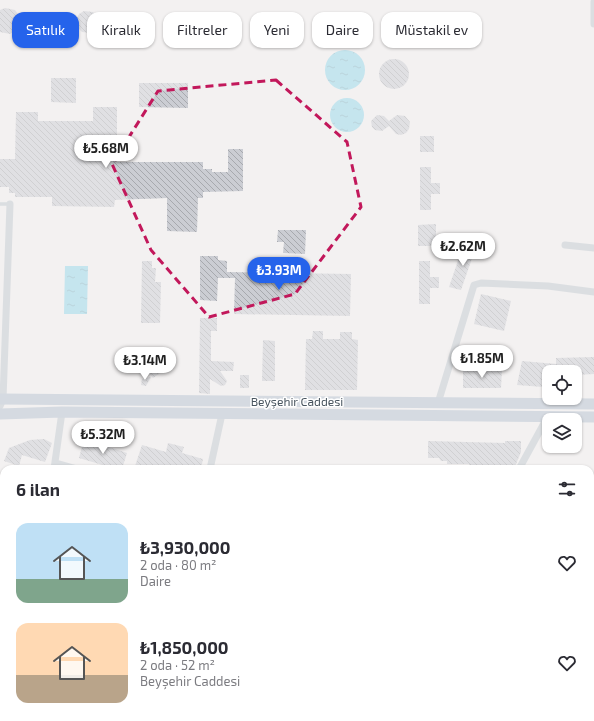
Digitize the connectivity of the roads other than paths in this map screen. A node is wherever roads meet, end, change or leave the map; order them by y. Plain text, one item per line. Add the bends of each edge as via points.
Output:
1 (594, 2) edge
2 (594, 24) edge
3 (0, 204) edge
4 (10, 204) joint
5 (565, 245) dead end
6 (594, 248) edge
7 (594, 292) edge
8 (1, 402) edge
9 (438, 403) junction
10 (594, 404) edge
11 (62, 412) junction
12 (0, 414) edge
13 (222, 414) junction
14 (542, 416) edge
15 (582, 417) edge
16 (594, 417) edge
17 (542, 427) edge
18 (55, 465) edge
19 (211, 465) edge
20 (521, 465) edge

1 - 2 street
3 - 4 lane
4 - 8 street
5 - 6 street
7 - 9 street via 548,286 481,283 474,285
8 - 9 main road, Beyşehir Caddesi
9 - 10 main road, Beyşehir Caddesi
11 - 12 main road, Beyşehir Caddesi
11 - 13 main road, Beyşehir Caddesi
11 - 18 street
13 - 14 main road, Beyşehir Caddesi
13 - 19 street
15 - 16 main road, Beyşehir Caddesi
17 - 20 street

